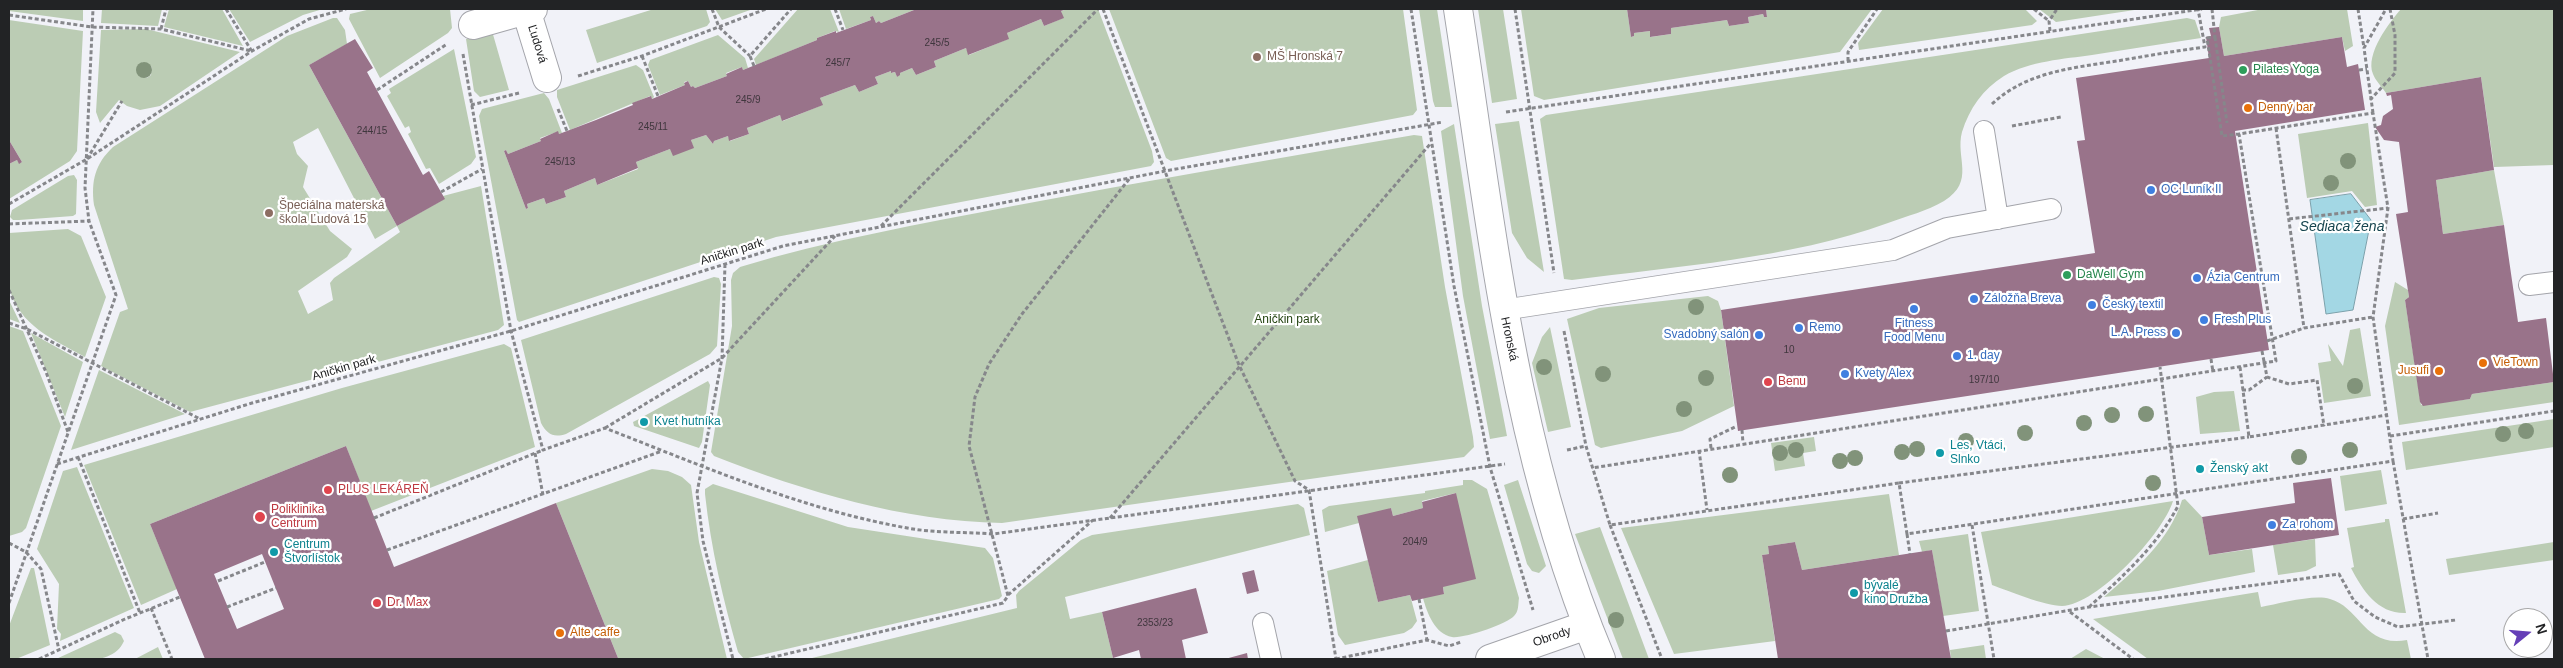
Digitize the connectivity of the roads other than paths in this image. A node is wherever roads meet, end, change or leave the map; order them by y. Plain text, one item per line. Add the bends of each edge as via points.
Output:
1 (1458, 9) edge
2 (530, 10) edge
3 (462, 33) road end
4 (547, 78) dead end
5 (1984, 131) road end
6 (2050, 209) dead end
7 (1998, 219) junction
8 (2554, 282) edge
9 (2529, 285) dead end
10 (1503, 310) junction
11 (1262, 623) dead end
12 (1587, 625) junction
13 (1271, 659) edge
14 (1490, 659) edge
15 (1601, 659) edge

1 - 10 street, Hronská
2 - 3 street, Ľudová
2 - 4 street, Ľudová
5 - 7 lane
6 - 7 lane
7 - 10 lane via 1947,228 1893,250
8 - 9 lane
10 - 12 street, Hronská via 1534,457 1556,537
11 - 13 lane
12 - 14 street, Obrody
12 - 15 street, Hronská

